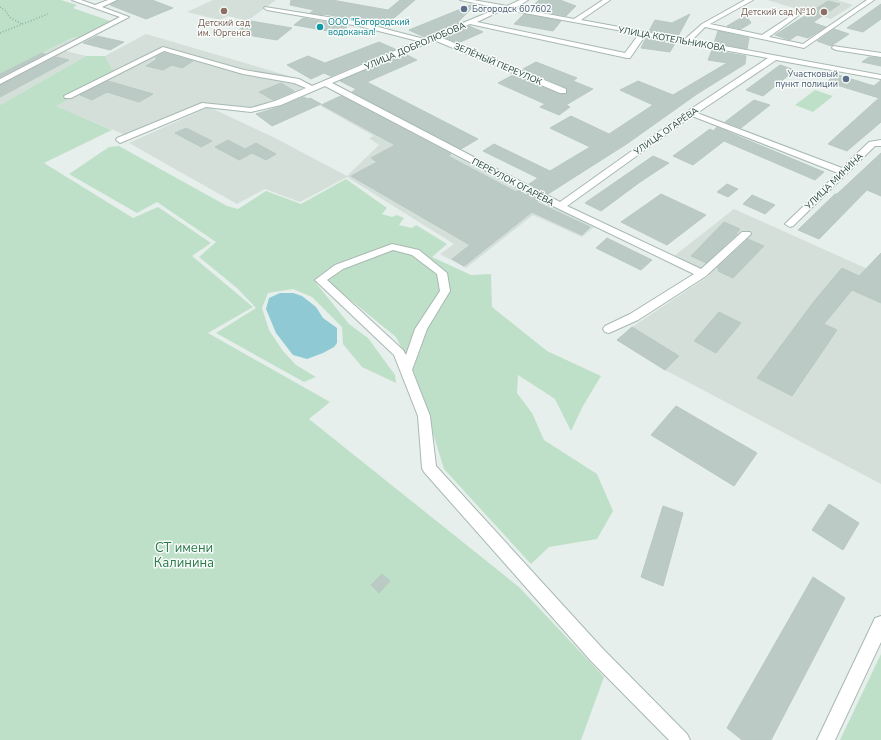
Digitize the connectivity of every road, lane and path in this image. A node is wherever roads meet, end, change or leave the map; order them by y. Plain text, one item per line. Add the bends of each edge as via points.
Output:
1 (75, 0) edge
2 (114, 0) edge
3 (464, 0) edge
4 (525, 0) edge
5 (608, 0) edge
6 (750, 0) edge
7 (871, 0) edge
8 (0, 7) edge
9 (95, 7) junction
10 (267, 8) dead end
11 (509, 8) junction
12 (48, 14) dead end
13 (797, 14) dead end
14 (575, 21) junction
15 (470, 22) junction
16 (22, 24) junction
17 (704, 25) junction
18 (0, 33) edge
19 (643, 34) junction
20 (434, 37) junction
21 (764, 37) junction
22 (425, 41) junction
23 (686, 42) junction
24 (836, 48) dead end
25 (881, 55) edge
26 (775, 57) junction
27 (881, 77) edge
28 (0, 82) edge
29 (326, 83) junction
30 (311, 88) junction
31 (563, 91) dead end
32 (68, 96) dead end
33 (691, 113) junction
34 (120, 140) dead end
35 (881, 143) edge
36 (844, 172) junction
37 (560, 206) junction
38 (790, 224) dead end
39 (746, 234) dead end
40 (702, 274) junction
41 (609, 329) dead end
42 (406, 369) junction
43 (881, 624) edge
44 (681, 740) edge
45 (826, 740) edge

1 - 9 street
2 - 9 street
3 - 11 street, УЛИЦА КОТЕЛЬНИКОВА
4 - 11 street, УЛИЦА ДОБРОЛЮБОВА
5 - 14 street
6 - 17 street
7 - 21 street via 804,46
8 - 16 path via 9,17
9 - 28 street via 126,17
10 - 22 street via 374,28
11 - 14 street, УЛИЦА КОТЕЛЬНИКОВА
11 - 15 street, УЛИЦА ДОБРОЛЮБОВА
12 - 16 path
13 - 21 street
14 - 19 street, УЛИЦА КОТЕЛЬНИКОВА
15 - 19 street via 627,56
15 - 20 street, УЛИЦА ДОБРОЛЮБОВА
16 - 18 path
17 - 21 street
17 - 23 street
19 - 23 street, УЛИЦА КОТЕЛЬНИКОВА
20 - 22 street, УЛИЦА ДОБРОЛЮБОВА
20 - 31 street, ЗЕЛЁНЫЙ ПЕРЕУЛОК
22 - 29 street, УЛИЦА ДОБРОЛЮБОВА
23 - 26 street, УЛИЦА КОТЕЛЬНИКОВА
24 - 25 street
26 - 27 street, УЛИЦА КОТЕЛЬНИКОВА
26 - 33 street, УЛИЦА ОГАРЁВА
29 - 30 street, УЛИЦА ДОБРОЛЮБОВА
29 - 37 street, ПЕРЕУЛОК ОГАРЁВА
30 - 32 street via 296,81 243,72 163,49
30 - 34 street, УЛИЦА ДОБРОЛЮБОВА via 278,103 251,110 205,105
33 - 36 street
33 - 37 street, УЛИЦА ОГАРЁВА
35 - 36 street, УЛИЦА МИНИНА via 872,144
36 - 38 street, УЛИЦА МИНИНА
37 - 40 street, ПЕРЕУЛОК ОГАРЁВА
39 - 40 street
40 - 41 street via 634,317
42 - 42 street via 399,353 320,280 339,267 392,248 415,252 442,273 445,291 421,329
42 - 44 street via 424,416 429,468 597,655
43 - 45 street

